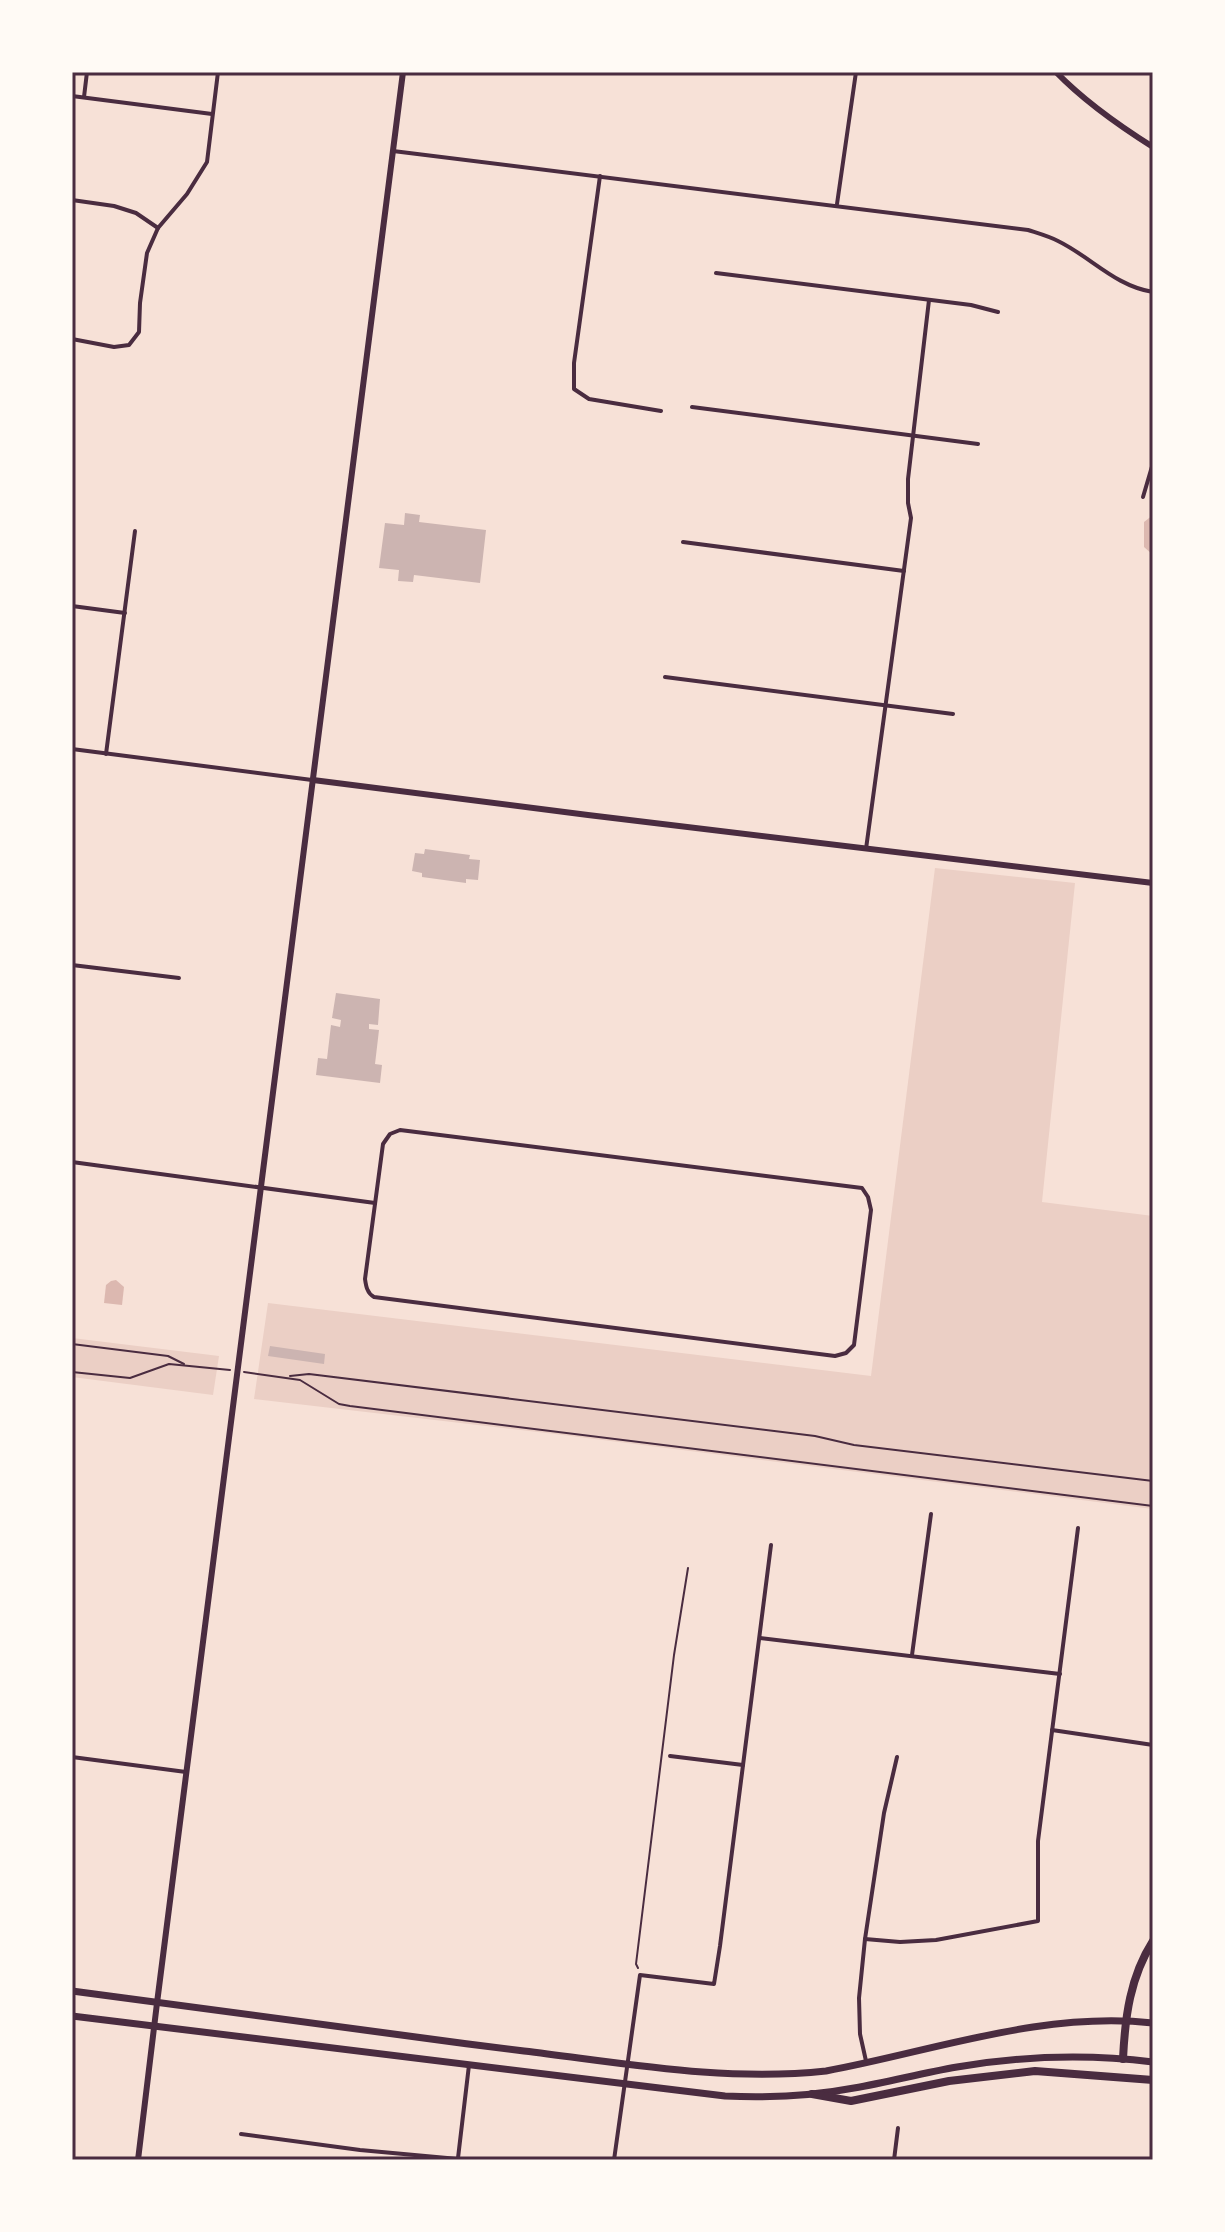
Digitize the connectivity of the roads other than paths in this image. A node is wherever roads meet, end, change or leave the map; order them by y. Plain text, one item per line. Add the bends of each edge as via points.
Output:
1 (87, 72) edge
2 (218, 72) edge
3 (403, 72) edge
4 (856, 72) edge
5 (1056, 72) edge
6 (72, 96) edge
7 (84, 97) junction
8 (213, 114) junction
9 (1153, 147) edge
10 (393, 151) junction
11 (600, 176) junction
12 (72, 200) edge
13 (837, 205) junction
14 (158, 228) junction
15 (716, 273) dead end
16 (1153, 292) edge
17 (929, 300) junction
18 (998, 312) dead end
19 (72, 339) edge
20 (692, 407) dead end
21 (661, 411) dead end
22 (913, 435) junction
23 (978, 444) dead end
24 (1153, 463) edge
25 (1143, 497) dead end
26 (135, 531) dead end
27 (683, 542) dead end
28 (904, 571) junction
29 (72, 606) edge
30 (125, 613) junction
31 (665, 677) dead end
32 (885, 705) junction
33 (953, 714) dead end
34 (72, 749) edge
35 (106, 754) junction
36 (313, 780) junction
37 (866, 849) junction
38 (1153, 883) edge
39 (72, 965) edge
40 (179, 978) dead end
41 (72, 1162) edge
42 (262, 1188) junction
43 (375, 1203) junction
44 (931, 1514) dead end
45 (1078, 1528) dead end
46 (771, 1545) dead end
47 (759, 1638) junction
48 (912, 1655) junction
49 (1060, 1674) junction
50 (1052, 1730) junction
51 (1153, 1745) edge
52 (670, 1756) dead end
53 (72, 1757) edge
54 (897, 1757) dead end
55 (743, 1765) junction
56 (186, 1772) junction
57 (865, 1939) junction
58 (1153, 1941) edge
59 (72, 1991) edge
60 (157, 2003) junction
61 (72, 2016) edge
62 (1125, 2021) junction
63 (1153, 2023) edge
64 (154, 2028) junction
65 (1123, 2059) junction
66 (1153, 2062) edge
67 (867, 2063) junction
68 (629, 2064) junction
69 (469, 2065) junction
70 (1153, 2080) edge
71 (626, 2085) junction
72 (812, 2094) junction
73 (898, 2128) dead end
74 (241, 2134) dead end
75 (458, 2159) edge
76 (138, 2160) edge
77 (614, 2160) edge
78 (894, 2160) edge

1 - 7 street
2 - 8 street
3 - 10 street
4 - 13 street
5 - 9 street via 1095,108
6 - 7 street
7 - 8 street
8 - 14 street via 207,162
10 - 11 street
10 - 36 street
11 - 13 street
11 - 21 street via 574,389 589,399
12 - 14 street via 136,213
13 - 16 street via 1028,230 1058,241 1120,282
14 - 19 street via 147,253 139,332 129,345
15 - 17 street
17 - 18 street
17 - 22 street
20 - 22 street
22 - 23 street
22 - 28 street
24 - 25 street
26 - 30 street
27 - 28 street
28 - 32 street
29 - 30 street
30 - 35 street
31 - 32 street
32 - 33 street
32 - 37 street
34 - 35 street
35 - 36 street
36 - 37 street
36 - 42 street
37 - 38 street
39 - 40 street
41 - 42 street
42 - 43 street
42 - 56 street
43 - 43 street via 365,1279 370,1295 378,1298 835,1356 854,1345 871,1210 862,1188 400,1130 383,1144
44 - 48 street
45 - 49 street
46 - 47 street
47 - 48 street
47 - 55 street
48 - 49 street
49 - 50 street
50 - 51 street
50 - 57 street via 1038,1841 1038,1921 936,1940
52 - 55 street
53 - 56 street
54 - 57 street
55 - 68 street via 714,1984 640,1975
56 - 60 street
57 - 67 street via 859,2009
58 - 62 highway via 1132,1986
59 - 60 main road
60 - 64 street
60 - 68 main road
61 - 64 main road
62 - 63 main road
62 - 65 highway
62 - 67 main road via 1027,2027
64 - 69 main road
64 - 76 street
65 - 66 main road
65 - 72 main road via 980,2064
67 - 68 main road via 755,2075
68 - 71 street
69 - 71 main road
69 - 75 street
70 - 72 highway via 1035,2071 851,2101
71 - 72 main road via 725,2096
71 - 77 street
73 - 78 street
74 - 75 street

